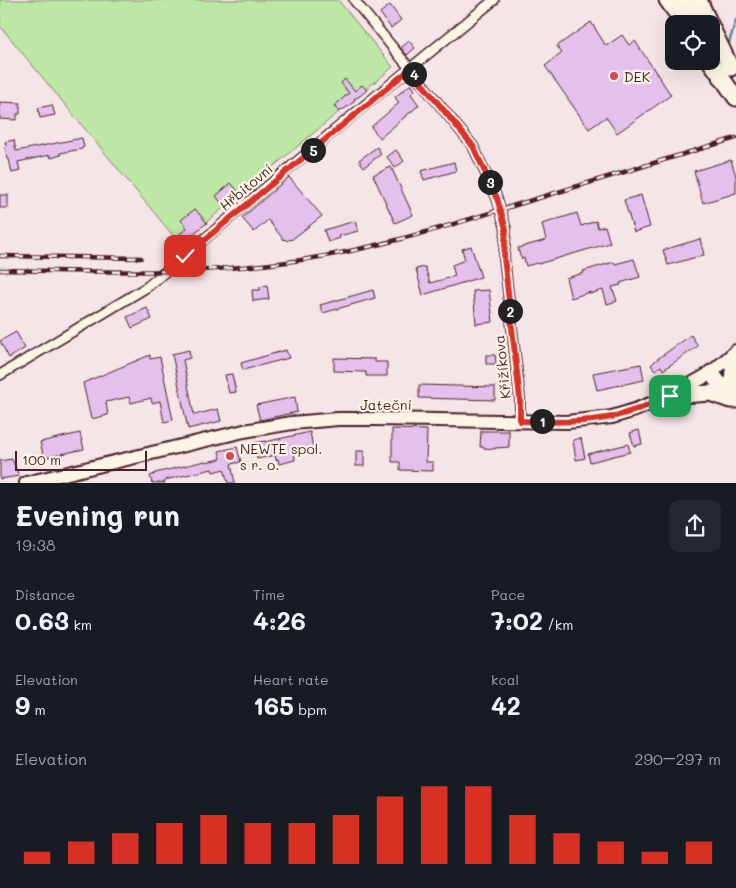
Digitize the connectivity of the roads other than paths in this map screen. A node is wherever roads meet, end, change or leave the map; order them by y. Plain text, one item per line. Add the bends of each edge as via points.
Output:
1 (354, 0) edge
2 (494, 0) edge
3 (683, 7) edge
4 (695, 15) edge
5 (720, 43) edge
6 (720, 53) edge
7 (410, 69) junction
8 (716, 70) edge
9 (734, 72) edge
10 (736, 98) edge
11 (736, 351) edge
12 (736, 359) edge
13 (711, 373) junction
14 (0, 375) edge
15 (736, 394) edge
16 (670, 396) junction
17 (736, 400) edge
18 (520, 421) junction
19 (26, 483) edge

1 - 7 street, Křižíkova
2 - 7 street, Hřbitovní
3 - 4 highway
5 - 9 highway
6 - 9 highway
7 - 14 street, Hřbitovní via 147,287
7 - 18 street, Křižíkova via 473,146 497,198 506,229 504,257
8 - 10 highway
11 - 13 main road, Jateční
12 - 15 highway via 732,374
13 - 16 main road, Jateční
13 - 17 highway
16 - 17 highway via 710,393
16 - 18 main road, Jateční via 612,417 567,422
18 - 19 main road, Jateční via 375,418 292,423 244,431

